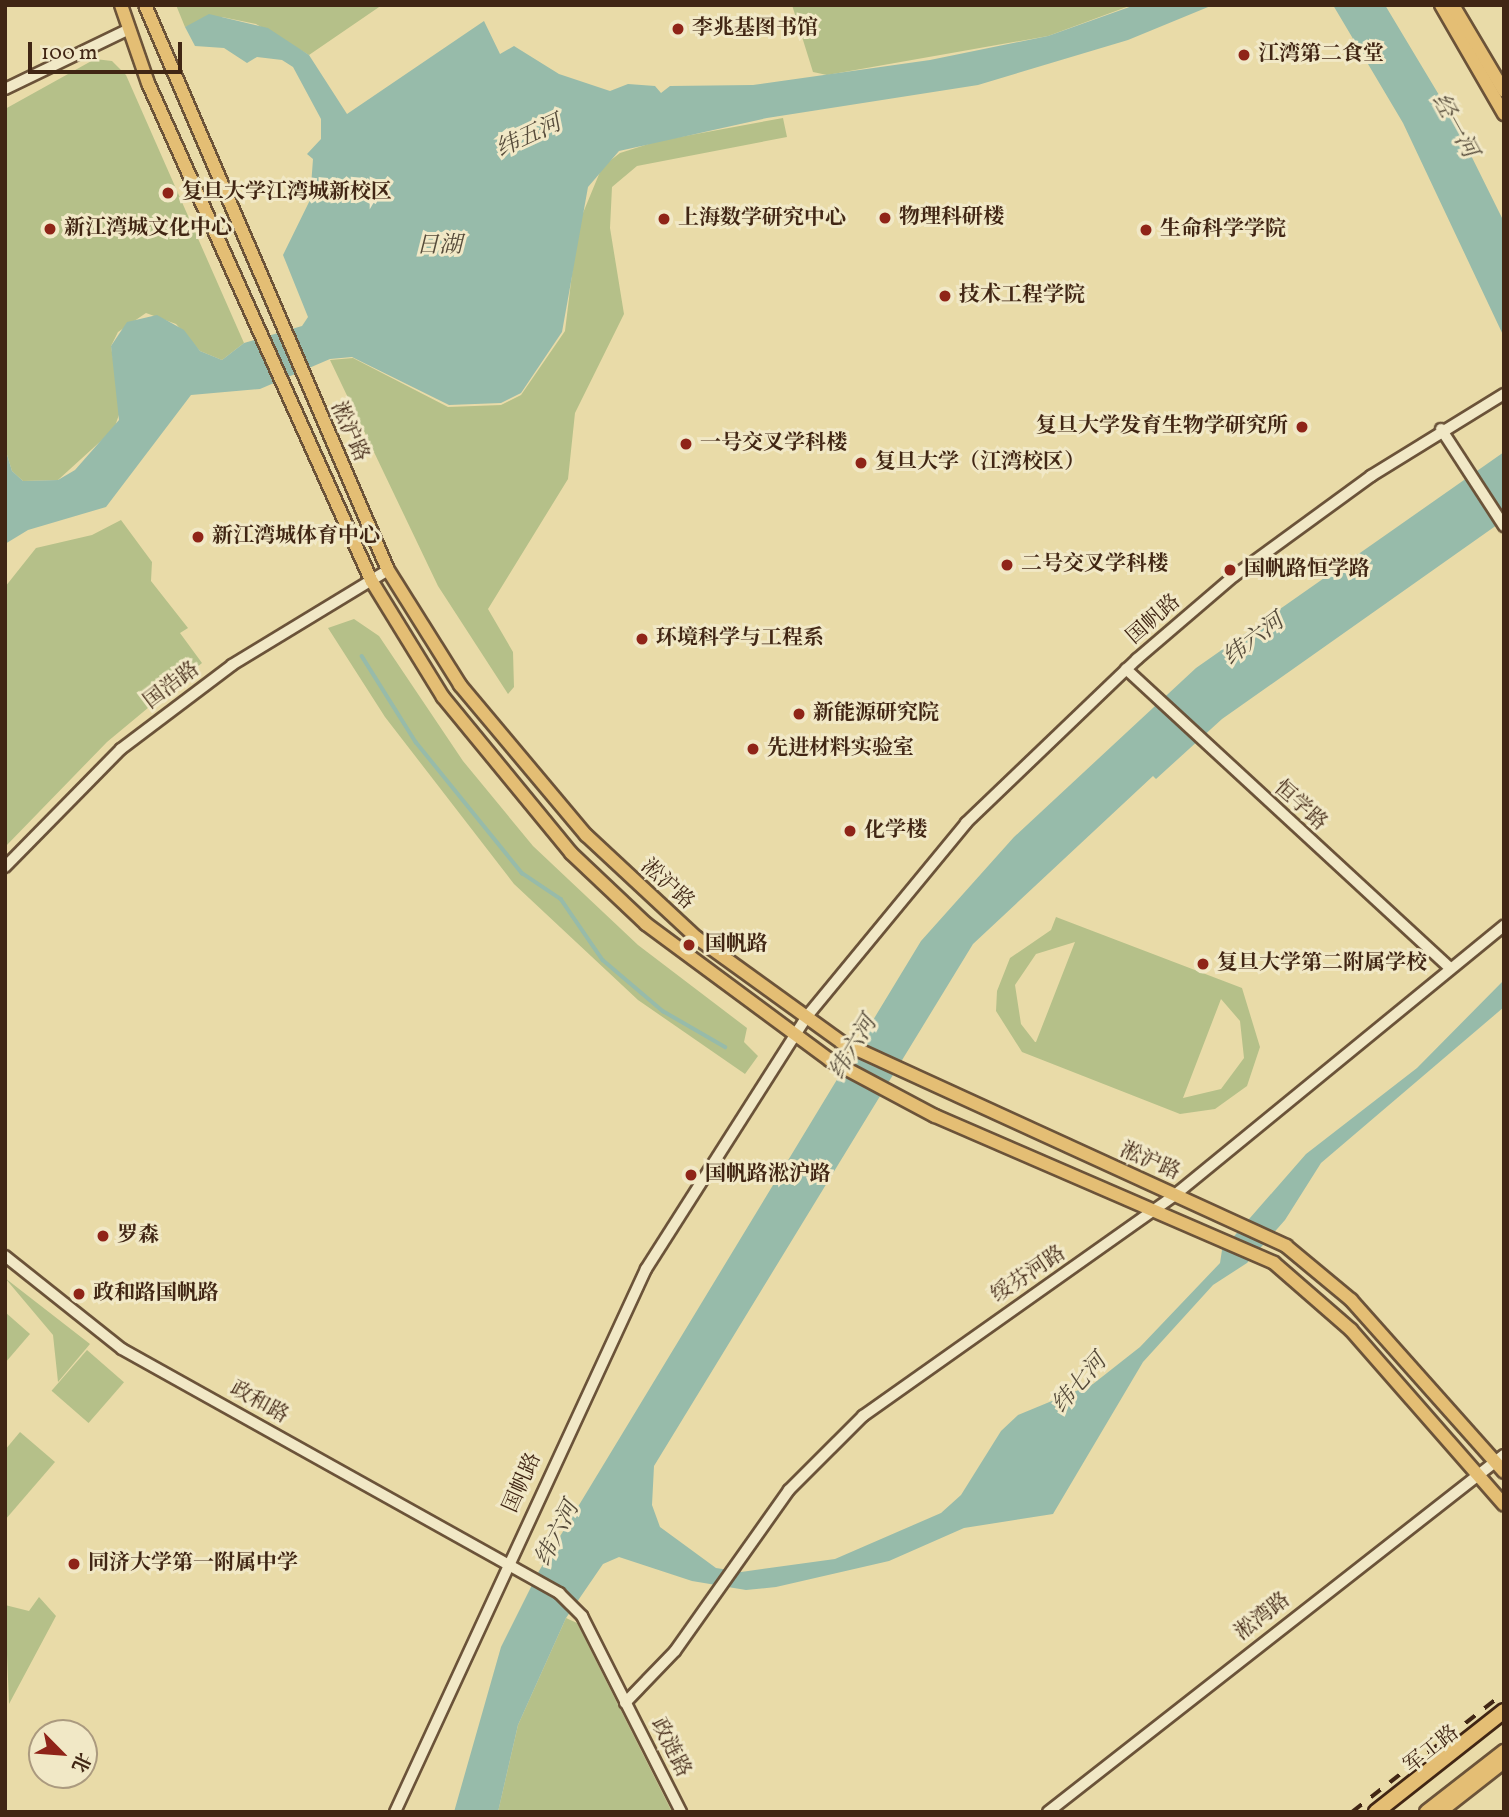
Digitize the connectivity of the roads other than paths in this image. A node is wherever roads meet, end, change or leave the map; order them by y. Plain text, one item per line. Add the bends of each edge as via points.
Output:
1 (121, 5) edge
2 (145, 5) edge
3 (1441, 5) edge
4 (1453, 5) edge
5 (150, 20) junction
6 (129, 29) junction
7 (5, 89) edge
8 (1504, 90) edge
9 (1504, 114) edge
10 (1504, 394) edge
11 (1441, 429) junction
12 (1504, 526) edge
13 (388, 570) junction
14 (372, 580) junction
15 (1126, 669) junction
16 (5, 867) edge
17 (1504, 926) edge
18 (1450, 968) junction
19 (807, 1015) junction
20 (796, 1032) junction
21 (1176, 1194) junction
22 (1157, 1207) junction
23 (5, 1256) edge
24 (1499, 1458) edge
25 (1504, 1472) edge
26 (1476, 1473) junction
27 (1504, 1505) edge
28 (509, 1561) junction
29 (582, 1616) joint
30 (625, 1703) junction
31 (1504, 1711) edge
32 (1504, 1718) edge
33 (1504, 1752) edge
34 (1504, 1762) edge
35 (396, 1812) edge
36 (681, 1812) edge
37 (1048, 1812) edge
38 (1376, 1812) edge
39 (1384, 1812) edge
40 (1427, 1812) edge
41 (1440, 1812) edge

1 - 6 main road, 淞沪路
2 - 5 main road, 淞沪路
3 - 9 main road
4 - 8 main road
5 - 6 main road
5 - 13 main road, 淞沪路
6 - 7 street
6 - 14 main road, 淞沪路
10 - 11 street, 国帆路
11 - 12 street
11 - 15 street, 国帆路 via 1234,576
13 - 14 street, 国浩路
13 - 19 main road, 淞沪路 via 460,685 586,835 697,938
14 - 16 street, 国浩路 via 232,665 121,749
14 - 20 main road, 淞沪路 via 443,698 571,853 646,924
15 - 18 street, 恒学路 via 1209,751
15 - 19 street, 国帆路 via 966,823
17 - 18 street, 绥芬河路
18 - 21 street, 绥芬河路
19 - 20 street, 国帆路
19 - 21 main road, 淞沪路 via 841,1042 907,1077
20 - 22 main road, 淞沪路 via 830,1060 897,1096
20 - 28 street, 国帆路 via 646,1269
21 - 22 street, 绥芬河路
21 - 24 main road, 淞沪路 via 1286,1245 1351,1300
22 - 26 main road, 淞沪路 via 1275,1264 1351,1330
22 - 30 street, 绥芬河路 via 863,1416 789,1490 675,1651
23 - 28 street, 政和路 via 122,1349
24 - 25 main road, 淞沪路
24 - 26 street, 淞湾路
26 - 27 main road, 淞沪路
26 - 37 street, 淞湾路
28 - 29 street, 政和路
28 - 35 street, 国帆路
29 - 30 street, 政涟路
30 - 36 street, 政涟路
31 - 38 highway, bridge
32 - 39 main road, 军工路
33 - 40 highway
34 - 41 main road

